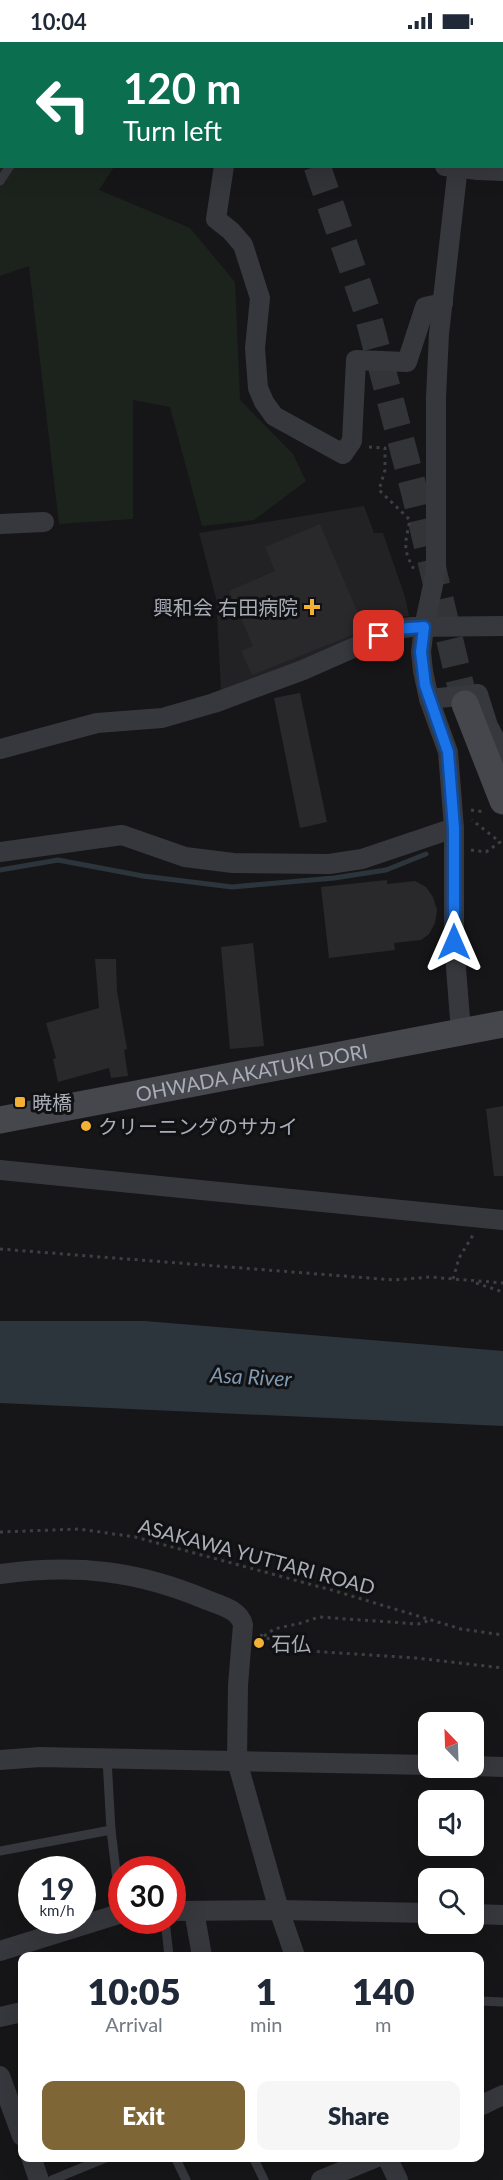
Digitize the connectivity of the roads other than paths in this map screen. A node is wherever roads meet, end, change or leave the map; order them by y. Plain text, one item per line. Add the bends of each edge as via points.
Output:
1 (9, 168) edge
2 (224, 168) edge
3 (458, 168) edge
4 (462, 168) edge
5 (503, 171) edge
6 (0, 181) edge
7 (443, 303) junction
8 (44, 522) dead end
9 (0, 524) edge
10 (503, 626) edge
11 (424, 627) junction
12 (429, 699) junction
13 (465, 704) tunnel mouth
14 (0, 749) edge
15 (503, 754) edge
16 (497, 807) edge
17 (460, 822) junction
18 (0, 852) edge
19 (503, 1024) edge
20 (460, 1032) junction
21 (0, 1120) edge
22 (0, 1170) edge
23 (494, 1220) edge
24 (0, 1574) edge
25 (107, 1759) junction
26 (0, 1760) edge
27 (237, 1761) junction
28 (418, 1765) edge
29 (484, 1766) edge
30 (503, 1767) edge
31 (111, 1830) junction
32 (0, 1851) edge
33 (114, 1856) edge
34 (279, 1910) junction
35 (186, 1911) edge
36 (194, 1911) junction
37 (418, 1913) edge
38 (484, 1914) edge
39 (503, 1915) edge
40 (108, 1917) edge
41 (167, 1934) edge
42 (0, 1951) edge
43 (169, 1952) edge
44 (201, 1952) edge
45 (294, 1952) edge
46 (484, 2001) edge
47 (503, 2002) edge
48 (18, 2013) edge
49 (0, 2017) edge
50 (0, 2076) edge
51 (503, 2095) edge
52 (484, 2104) edge
53 (18, 2125) edge
54 (33, 2162) edge
55 (96, 2162) edge
56 (177, 2162) edge
57 (255, 2162) edge
58 (365, 2162) edge
59 (389, 2162) edge
60 (39, 2180) edge
61 (52, 2180) edge
62 (186, 2180) edge
63 (264, 2180) edge
64 (321, 2180) edge
65 (398, 2180) edge

1 - 6 lane
2 - 7 street via 216,219 243,245 260,298 255,348 258,388 274,416 343,454 352,441 356,360 407,362 425,307
3 - 7 street
4 - 5 street, bridge
7 - 11 street via 436,397 436,571
8 - 9 street
10 - 11 street
11 - 12 street via 421,652
11 - 14 street via 396,629 303,670 162,718 97,723
12 - 15 street via 478,694
12 - 17 street via 448,752
13 - 16 street
17 - 18 street via 362,859 329,864 233,863 185,857 122,835
17 - 20 street via 454,849 454,942
19 - 20 street, OHWADA AKATUKI DORI
20 - 21 street, OHWADA AKATUKI DORI
22 - 23 street
24 - 27 street via 88,1569 144,1578 231,1610 241,1618 243,1630
25 - 26 street
25 - 27 street
25 - 31 lane
27 - 28 street
27 - 34 street
29 - 30 street
31 - 32 lane
31 - 33 lane
34 - 36 street
34 - 37 street
34 - 45 street
35 - 36 street
36 - 44 street
38 - 39 street
40 - 42 street
41 - 43 lane
46 - 47 lane
48 - 49 street
50 - 53 street
51 - 52 street
54 - 60 street
55 - 61 lane
56 - 62 lane
57 - 63 lane
58 - 64 street
59 - 65 street

